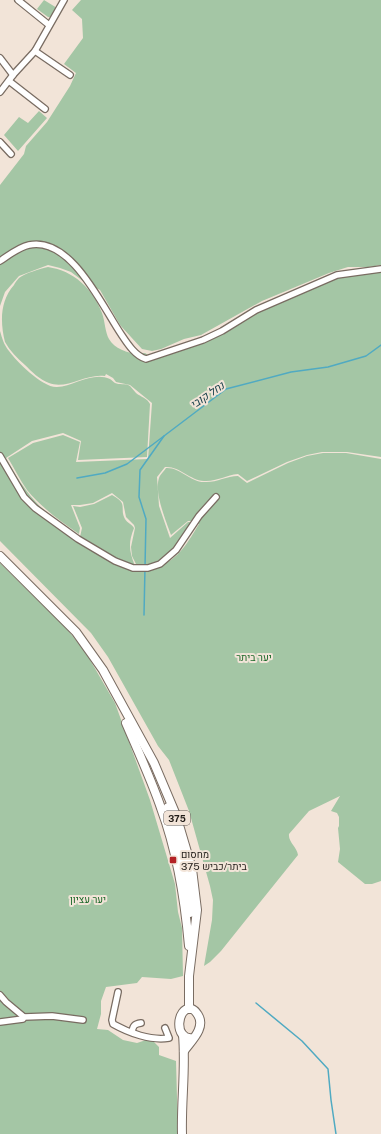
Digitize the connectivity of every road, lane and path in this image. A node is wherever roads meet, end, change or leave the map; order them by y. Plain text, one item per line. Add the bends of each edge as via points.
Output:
1 (18, 0) edge
2 (64, 0) edge
3 (49, 25) junction
4 (35, 51) junction
5 (0, 58) edge
6 (70, 74) dead end
7 (11, 78) junction
8 (0, 92) edge
9 (45, 109) dead end
10 (0, 142) edge
11 (11, 154) dead end
12 (0, 261) edge
13 (381, 269) edge
14 (0, 456) edge
15 (216, 497) dead end
16 (0, 556) edge
17 (112, 687) junction
18 (191, 962) junction
19 (118, 992) dead end
20 (0, 995) edge
21 (189, 1009) junction
22 (24, 1017) junction
23 (83, 1020) dead end
24 (0, 1022) edge
25 (141, 1023) dead end
26 (165, 1028) dead end
27 (132, 1032) junction
28 (182, 1035) junction
29 (193, 1038) junction
30 (184, 1050) junction
31 (182, 1134) edge

1 - 3 street
2 - 3 street
3 - 4 street
4 - 6 street
4 - 7 street
5 - 7 street
7 - 8 street
7 - 9 street
10 - 11 street
12 - 13 street via 30,245 43,245 63,254 75,265 129,345 146,359 203,340 256,310 337,275
14 - 15 street via 24,497 35,508 78,539 133,568 148,568 160,564 176,550 199,516
16 - 17 main road via 76,632
17 - 18 main road via 162,808 183,898
17 - 18 main road via 154,763 180,849 189,898 193,947
18 - 21 main road
19 - 27 street via 113,1024
20 - 22 street
21 - 28 main road via 182,1013 180,1019
21 - 29 main road via 196,1011 200,1017 198,1033
22 - 23 street via 52,1016
22 - 24 street
25 - 27 street via 136,1024
26 - 27 street via 169,1038 162,1039
28 - 29 main road
28 - 30 main road
29 - 30 main road
30 - 31 main road

